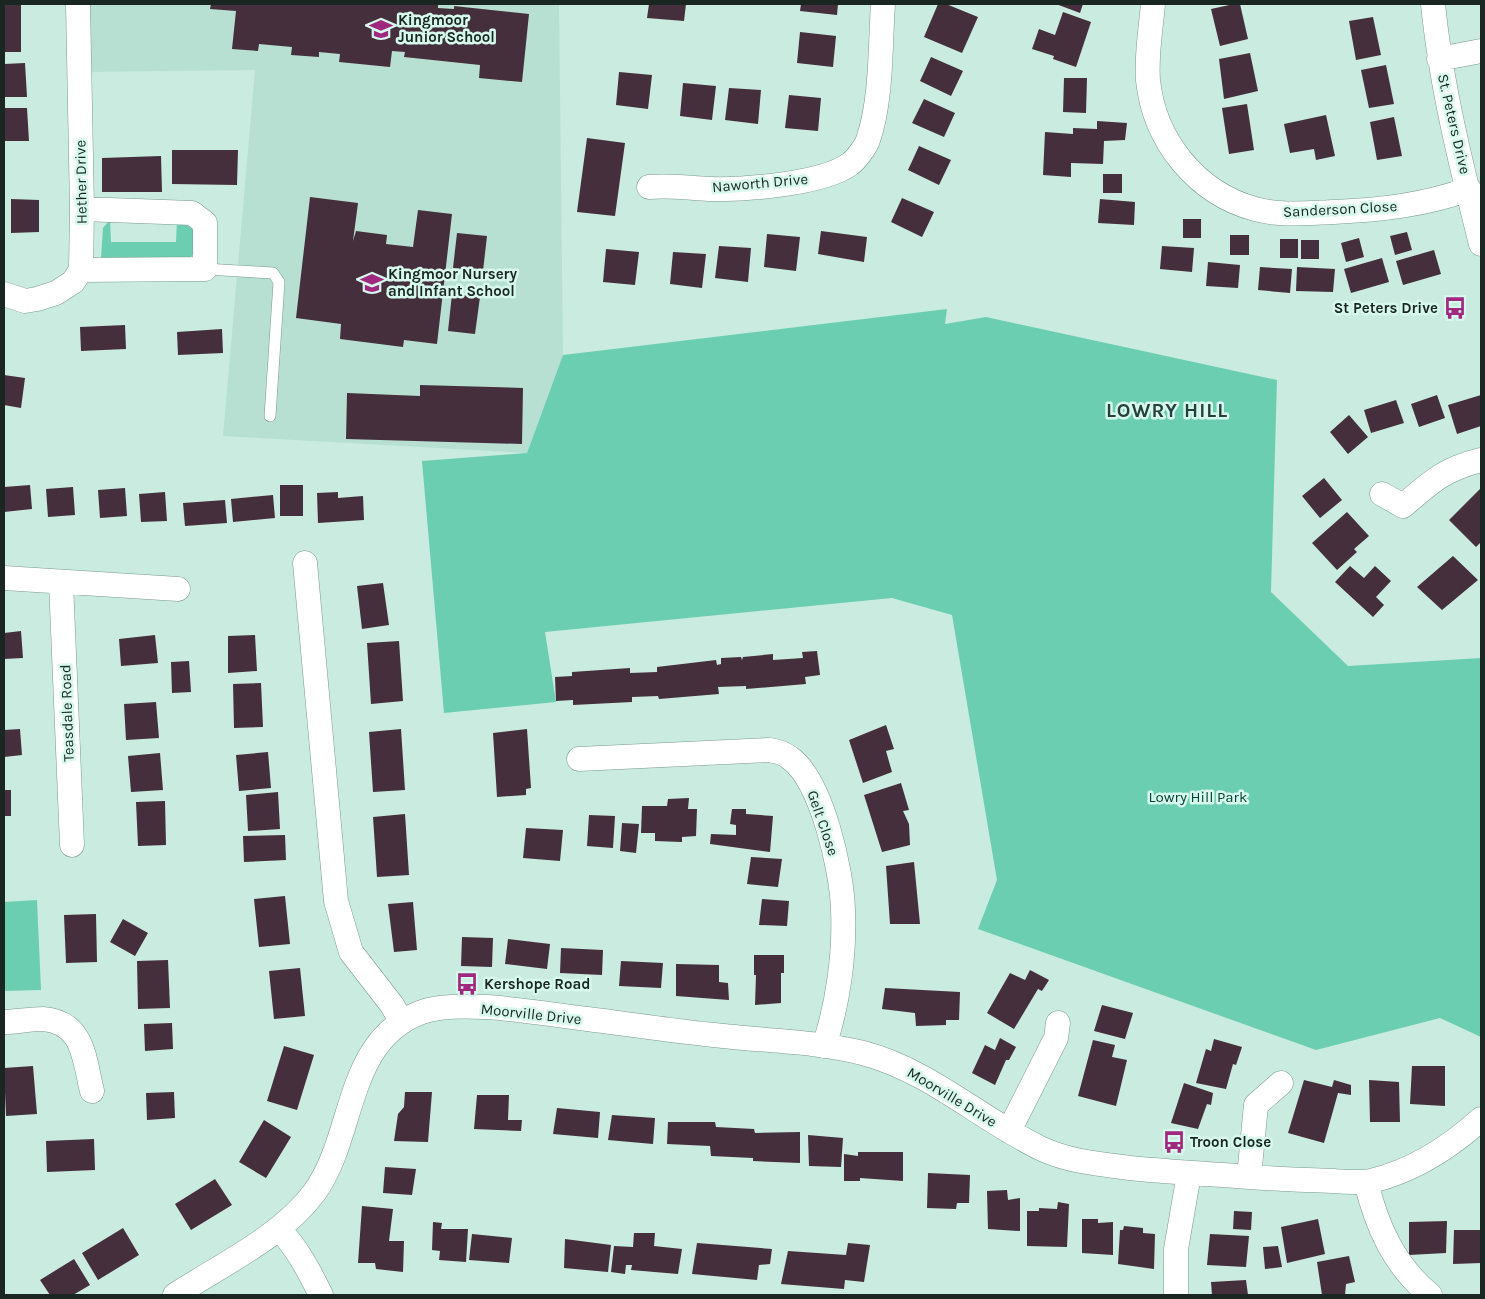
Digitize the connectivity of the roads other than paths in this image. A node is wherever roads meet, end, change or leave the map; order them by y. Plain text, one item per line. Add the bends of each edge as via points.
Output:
1 (78, 4) edge
2 (883, 4) edge
3 (1153, 4) edge
4 (1433, 4) edge
5 (1481, 51) edge
6 (1439, 59) junction
7 (649, 186) dead end
8 (1469, 189) junction
9 (82, 209) junction
10 (1481, 244) edge
11 (204, 269) junction
12 (81, 270) junction
13 (4, 294) edge
14 (270, 416) dead end
15 (1481, 460) edge
16 (1382, 494) dead end
17 (305, 563) dead end
18 (4, 578) edge
19 (61, 582) junction
20 (178, 589) dead end
21 (579, 759) dead end
22 (72, 845) dead end
23 (401, 1021) junction
24 (4, 1022) edge
25 (1058, 1023) dead end
26 (824, 1046) junction
27 (1281, 1084) dead end
28 (92, 1091) dead end
29 (1481, 1120) edge
30 (1009, 1131) junction
31 (1189, 1174) junction
32 (1249, 1177) junction
33 (1366, 1182) junction
34 (279, 1229) junction
35 (175, 1295) edge
36 (321, 1295) edge
37 (1176, 1295) edge
38 (1430, 1295) edge

1 - 9 street, Hether Drive
2 - 7 street, Naworth Drive via 875,111 868,142 851,164 811,180 766,186 710,189
3 - 8 street, Sanderson Close via 1148,80 1155,115 1168,144 1181,162 1204,184 1231,202 1257,210 1292,214 1372,210 1426,202
4 - 6 street, St. Peters Drive
5 - 6 street
6 - 8 street, St. Peters Drive via 1450,118
8 - 10 street, St. Peters Drive
9 - 11 street via 144,216 192,213 205,223
9 - 12 street, Hether Drive
11 - 12 street
11 - 14 lane via 273,273 279,282
12 - 13 street via 73,282 38,300 25,301
15 - 16 street via 1437,476 1404,515
17 - 23 street via 336,901 351,952
18 - 19 street
19 - 20 street
19 - 22 street, Teasdale Road
21 - 26 street, Gelt Close via 769,750 790,758 803,770 822,810 841,882 844,911 832,1023
23 - 26 street, Moorville Drive via 423,1011 460,1006
23 - 34 street, Moorville Drive via 382,1038 357,1081 325,1176 296,1214
24 - 28 street via 42,1019 64,1023 76,1035
25 - 30 street, Moorville Drive via 1056,1038
26 - 30 street, Moorville Drive via 865,1054 910,1070
27 - 32 street via 1256,1105
29 - 33 street, Moorville Drive via 1428,1159 1400,1173
30 - 31 street, Moorville Drive via 1070,1160
31 - 32 street, Moorville Drive
31 - 37 street via 1176,1249
32 - 33 street, Moorville Drive
33 - 38 street via 1384,1239 1398,1263
34 - 35 street, Moorville Drive
34 - 36 street via 298,1252

